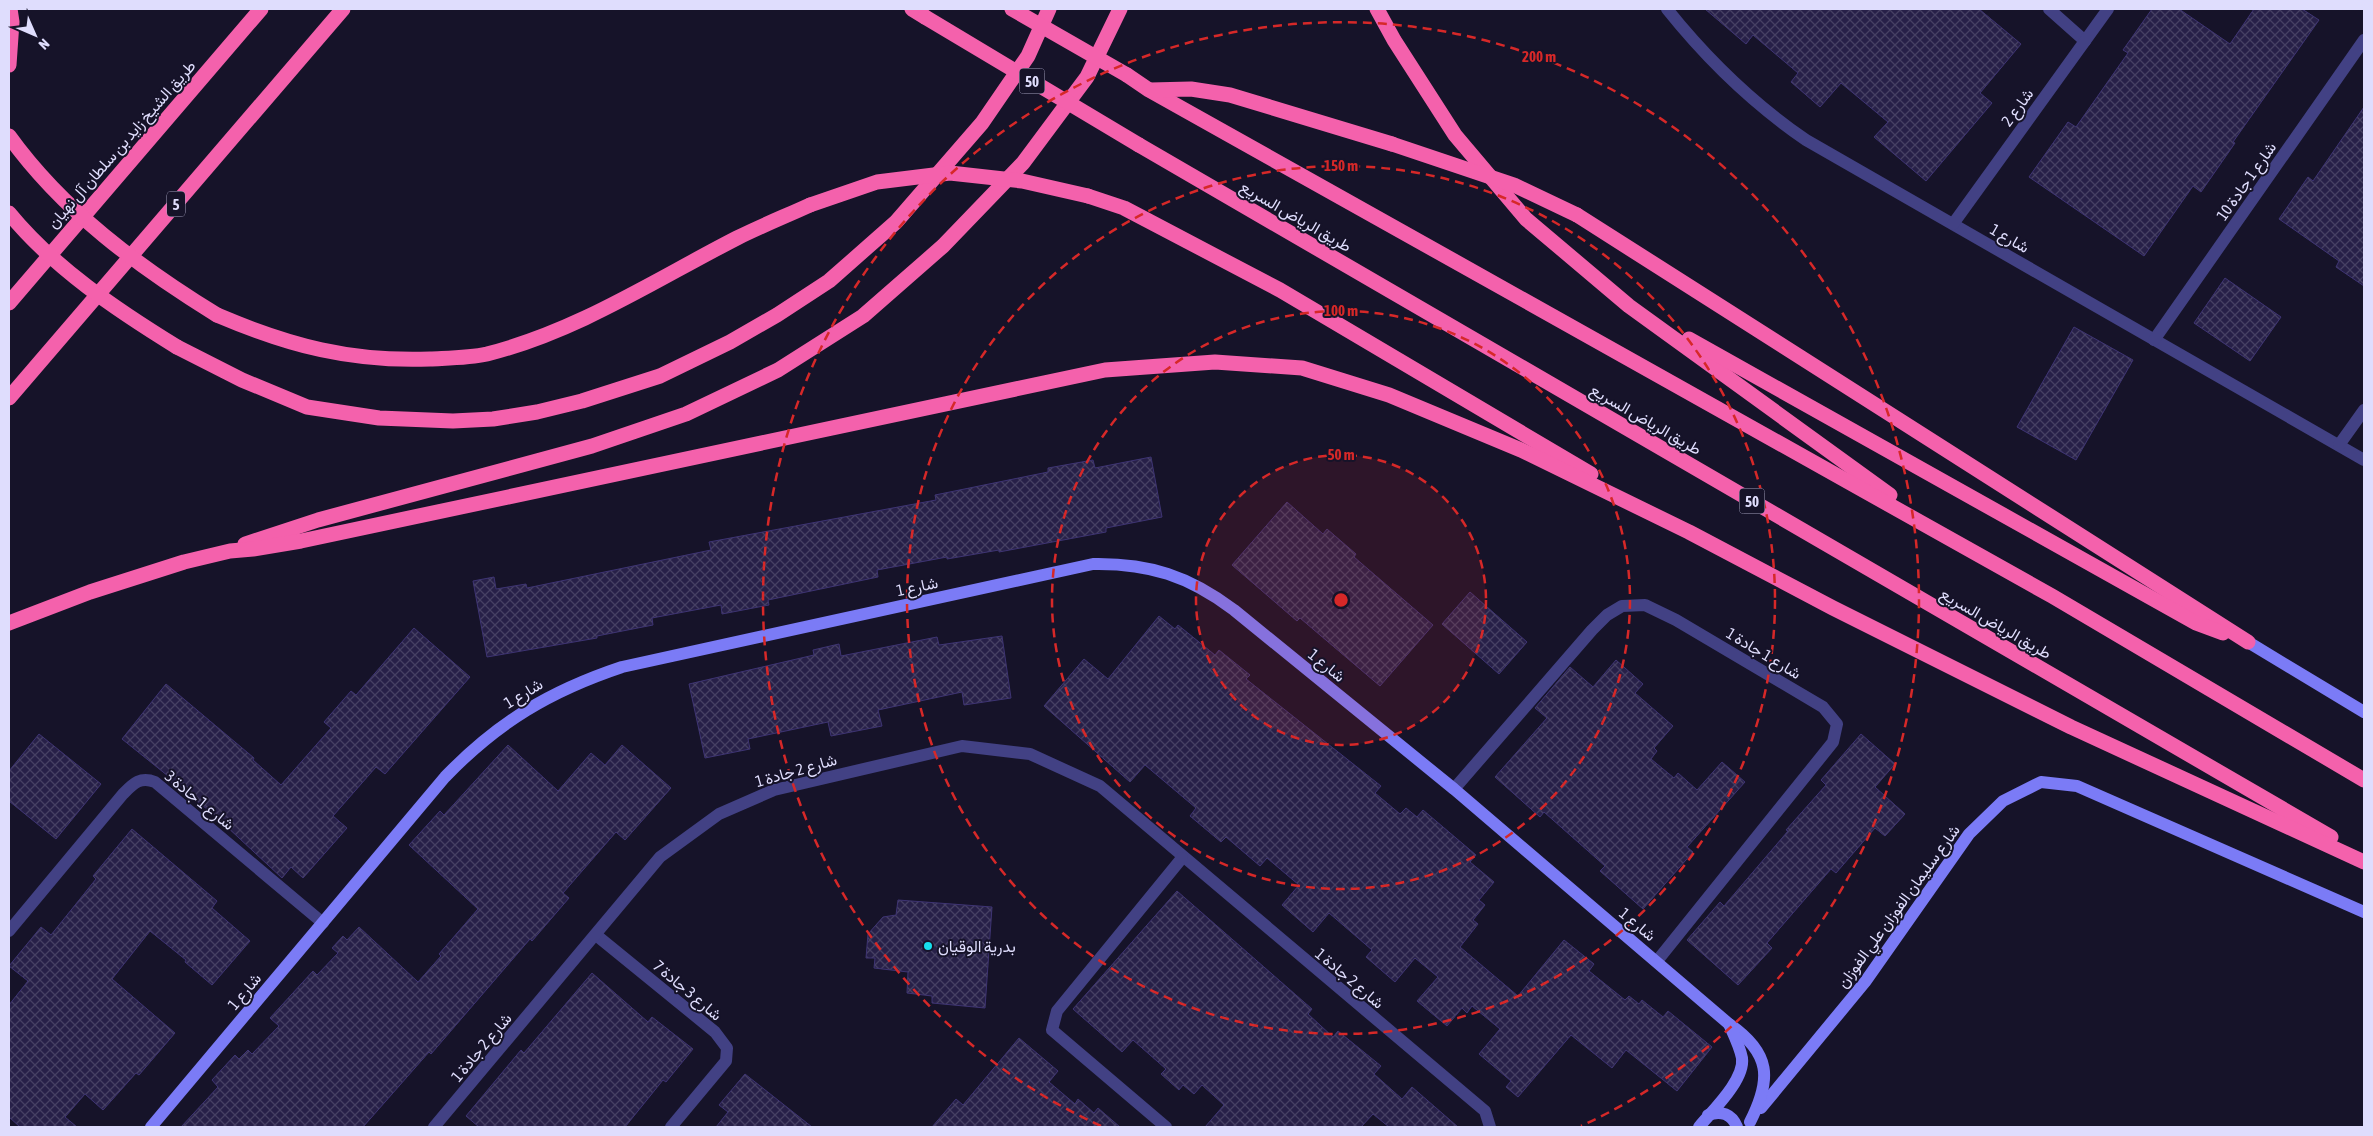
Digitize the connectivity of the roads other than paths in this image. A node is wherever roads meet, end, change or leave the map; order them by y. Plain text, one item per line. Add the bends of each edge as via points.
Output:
1 (10, 9) edge
2 (261, 9) edge
3 (343, 9) edge
4 (912, 9) edge
5 (1012, 9) edge
6 (1049, 9) edge
7 (1120, 9) edge
8 (1377, 9) edge
9 (1382, 9) edge
10 (1667, 9) edge
11 (2049, 9) edge
12 (2108, 9) edge
13 (1394, 40) junction
14 (2364, 40) edge
15 (2085, 41) junction
16 (9, 65) edge
17 (1149, 90) junction
18 (9, 136) edge
19 (9, 213) edge
20 (1953, 224) junction
21 (9, 303) edge
22 (1629, 306) junction
23 (2154, 340) junction
24 (9, 398) edge
25 (2364, 410) edge
26 (2339, 445) junction
27 (2364, 460) edge
28 (1689, 532) junction
29 (230, 551) junction
30 (2052, 596) junction
31 (9, 623) edge
32 (2248, 642) junction
33 (2364, 712) edge
34 (2364, 780) edge
35 (1454, 789) junction
36 (2364, 857) edge
37 (1182, 858) junction
38 (2364, 862) edge
39 (2364, 912) edge
40 (322, 923) junction
41 (9, 931) edge
42 (596, 935) junction
43 (1657, 961) junction
44 (1729, 1024) junction
45 (1708, 1116) junction
46 (1748, 1124) edge
47 (151, 1127) edge
48 (434, 1127) edge
49 (671, 1127) edge
50 (1166, 1127) edge
51 (1490, 1127) edge
52 (1698, 1127) edge
53 (1737, 1127) edge

1 - 16 highway
2 - 21 highway, طريق الشيخ زايد بن سلطان آل نهيان
3 - 24 highway, 5
4 - 36 highway, طريق الرياض السريع / 50, bridge via 1139,145
5 - 17 highway, bridge
6 - 19 highway, bridge via 1028,56 982,123 896,222 828,281 730,342 660,376 537,412 453,421 379,418 306,407 242,380 177,347 117,310 62,266
7 - 29 highway via 1087,78 1023,163 943,246 864,316 778,370 686,414 592,446 308,523
8 - 13 highway
9 - 13 highway
10 - 20 street, شارع 1 via 1714,64 1781,123
11 - 15 street
12 - 15 street, شارع 2
13 - 22 highway via 1455,135 1526,219
14 - 23 street, شارع 1 جادة 10
15 - 20 street, شارع 2
17 - 30 highway
17 - 32 highway, bridge via 1192,89 1230,95 1514,184 1577,215
18 - 28 highway, bridge via 60,196 109,241 161,280 217,315 295,344 347,356 413,360 485,354 549,335 616,305 737,238 810,205 878,182 950,173 1022,181 1088,196 1124,208 1280,290
20 - 23 street, شارع 1
22 - 30 highway via 1878,487
22 - 32 highway via 2196,623
23 - 26 street, شارع 1
25 - 26 street
26 - 27 street, شارع 1
28 - 29 highway via 1521,450 1389,395 1302,368 1215,362 1105,370 319,537 253,550
28 - 38 highway via 2071,727
29 - 31 highway via 130,579
30 - 34 highway
32 - 33 street
35 - 40 street, شارع 1 via 1215,596 1151,568 1093,564 622,667 562,689 511,719 465,756
35 - 43 street, شارع 1
35 - 43 street, شارع 1 جادة 1 via 1592,630 1622,606 1645,605 1676,620 1823,707 1837,724 1833,742
37 - 42 street, شارع 2 جادة 1 via 1100,786 1030,754 962,746 774,790 719,814 660,857
37 - 50 street via 1057,1011 1052,1030
37 - 51 street, شارع 2 جادة 1 via 1485,1111
39 - 46 street, شارع سليمان الفوزان علي الفوزان via 2077,786 2041,782 2003,802 1969,834 1866,982
40 - 41 street, شارع 1 جادة 3 via 148,779 139,780 123,794
40 - 47 street, شارع 1
42 - 48 street, شارع 2 جادة 1
42 - 49 street, شارع 3 جادة 7 via 715,1032 727,1048 726,1060
43 - 44 street, شارع 1
44 - 45 street, شارع 1 via 1742,1058 1741,1071
44 - 46 street, شارع 1 via 1748,1037 1760,1055 1765,1077 1761,1099
45 - 52 street
45 - 53 street via 1715,1113 1728,1115

